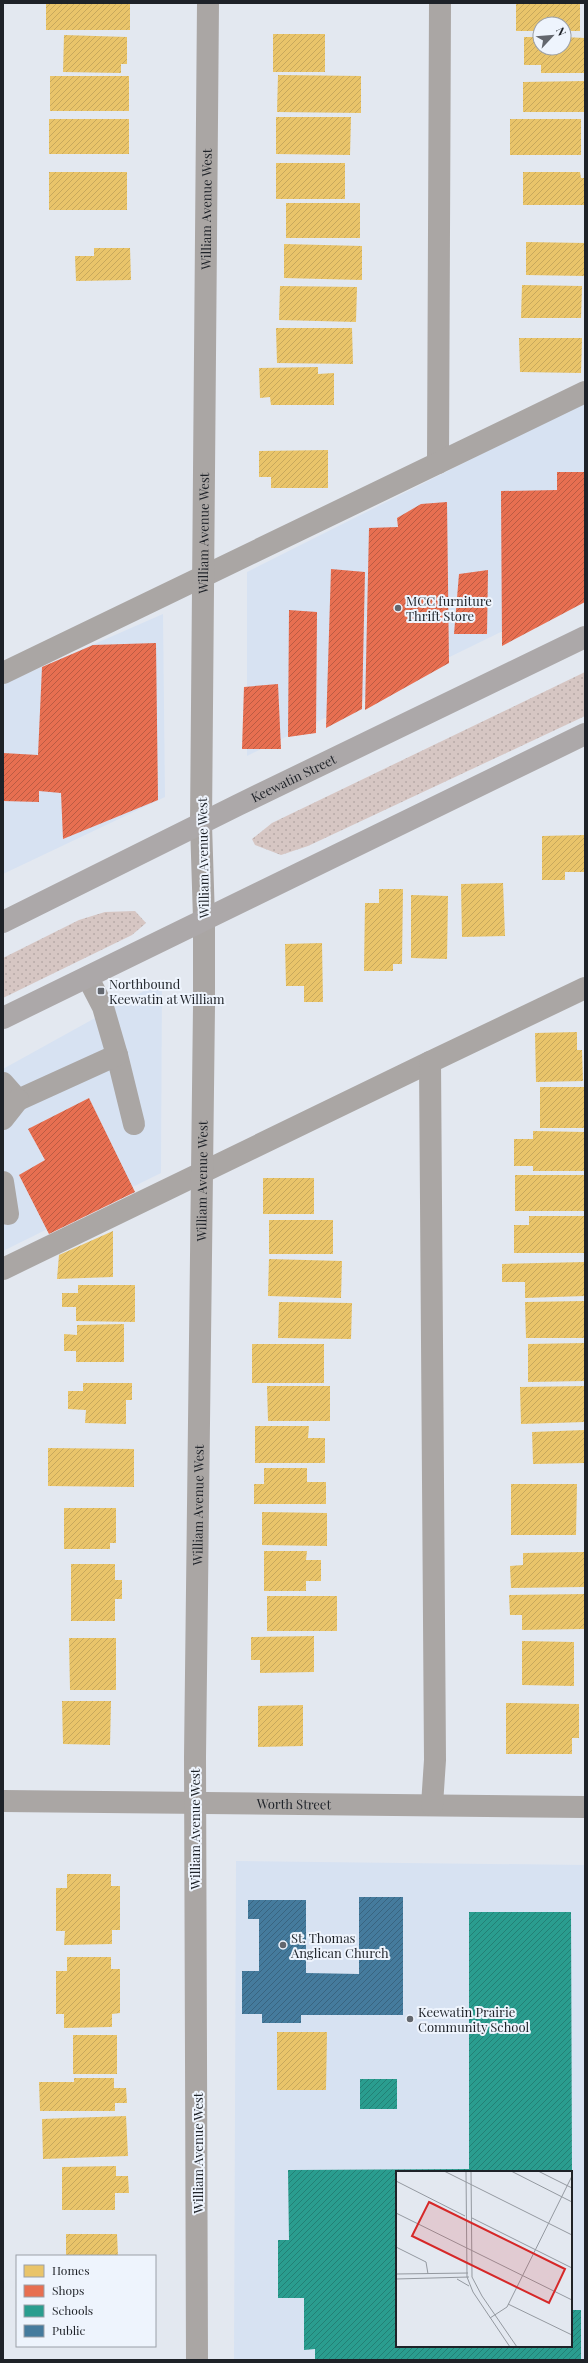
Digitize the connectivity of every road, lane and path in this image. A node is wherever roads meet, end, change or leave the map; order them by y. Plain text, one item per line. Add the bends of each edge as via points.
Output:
1 (208, 3) edge
2 (440, 3) edge
3 (585, 392) edge
4 (438, 463) junction
5 (203, 576) junction
6 (585, 636) edge
7 (3, 673) edge
8 (585, 734) edge
9 (201, 824) junction
10 (204, 918) junction
11 (3, 922) edge
12 (88, 978) junction
13 (585, 988) edge
14 (3, 1018) edge
15 (117, 1054) junction
16 (430, 1062) junction
17 (3, 1084) edge
18 (18, 1100) junction
19 (3, 1119) edge
20 (134, 1124) dead end
21 (202, 1173) junction
22 (3, 1182) edge
23 (8, 1214) dead end
24 (3, 1269) edge
25 (3, 1801) edge
26 (196, 1803) junction
27 (432, 1806) junction
28 (585, 1807) edge
29 (197, 2360) edge

1 - 5 street, William Avenue West
2 - 4 street
3 - 4 street
4 - 5 street
5 - 7 street
5 - 9 street, William Avenue West
6 - 9 main road, Keewatin Street
8 - 10 main road
9 - 10 street, William Avenue West
9 - 11 main road, Keewatin Street
10 - 12 main road
10 - 21 street, William Avenue West
12 - 14 main road
12 - 15 street via 103,1007
13 - 16 street
15 - 18 street
15 - 20 street
16 - 21 street
16 - 27 street via 435,1760
17 - 18 street
18 - 19 street
21 - 24 street
21 - 26 street, William Avenue West
22 - 23 street
25 - 26 street, Worth Street
26 - 27 street, Worth Street
26 - 29 street, William Avenue West
27 - 28 street, Worth Street

